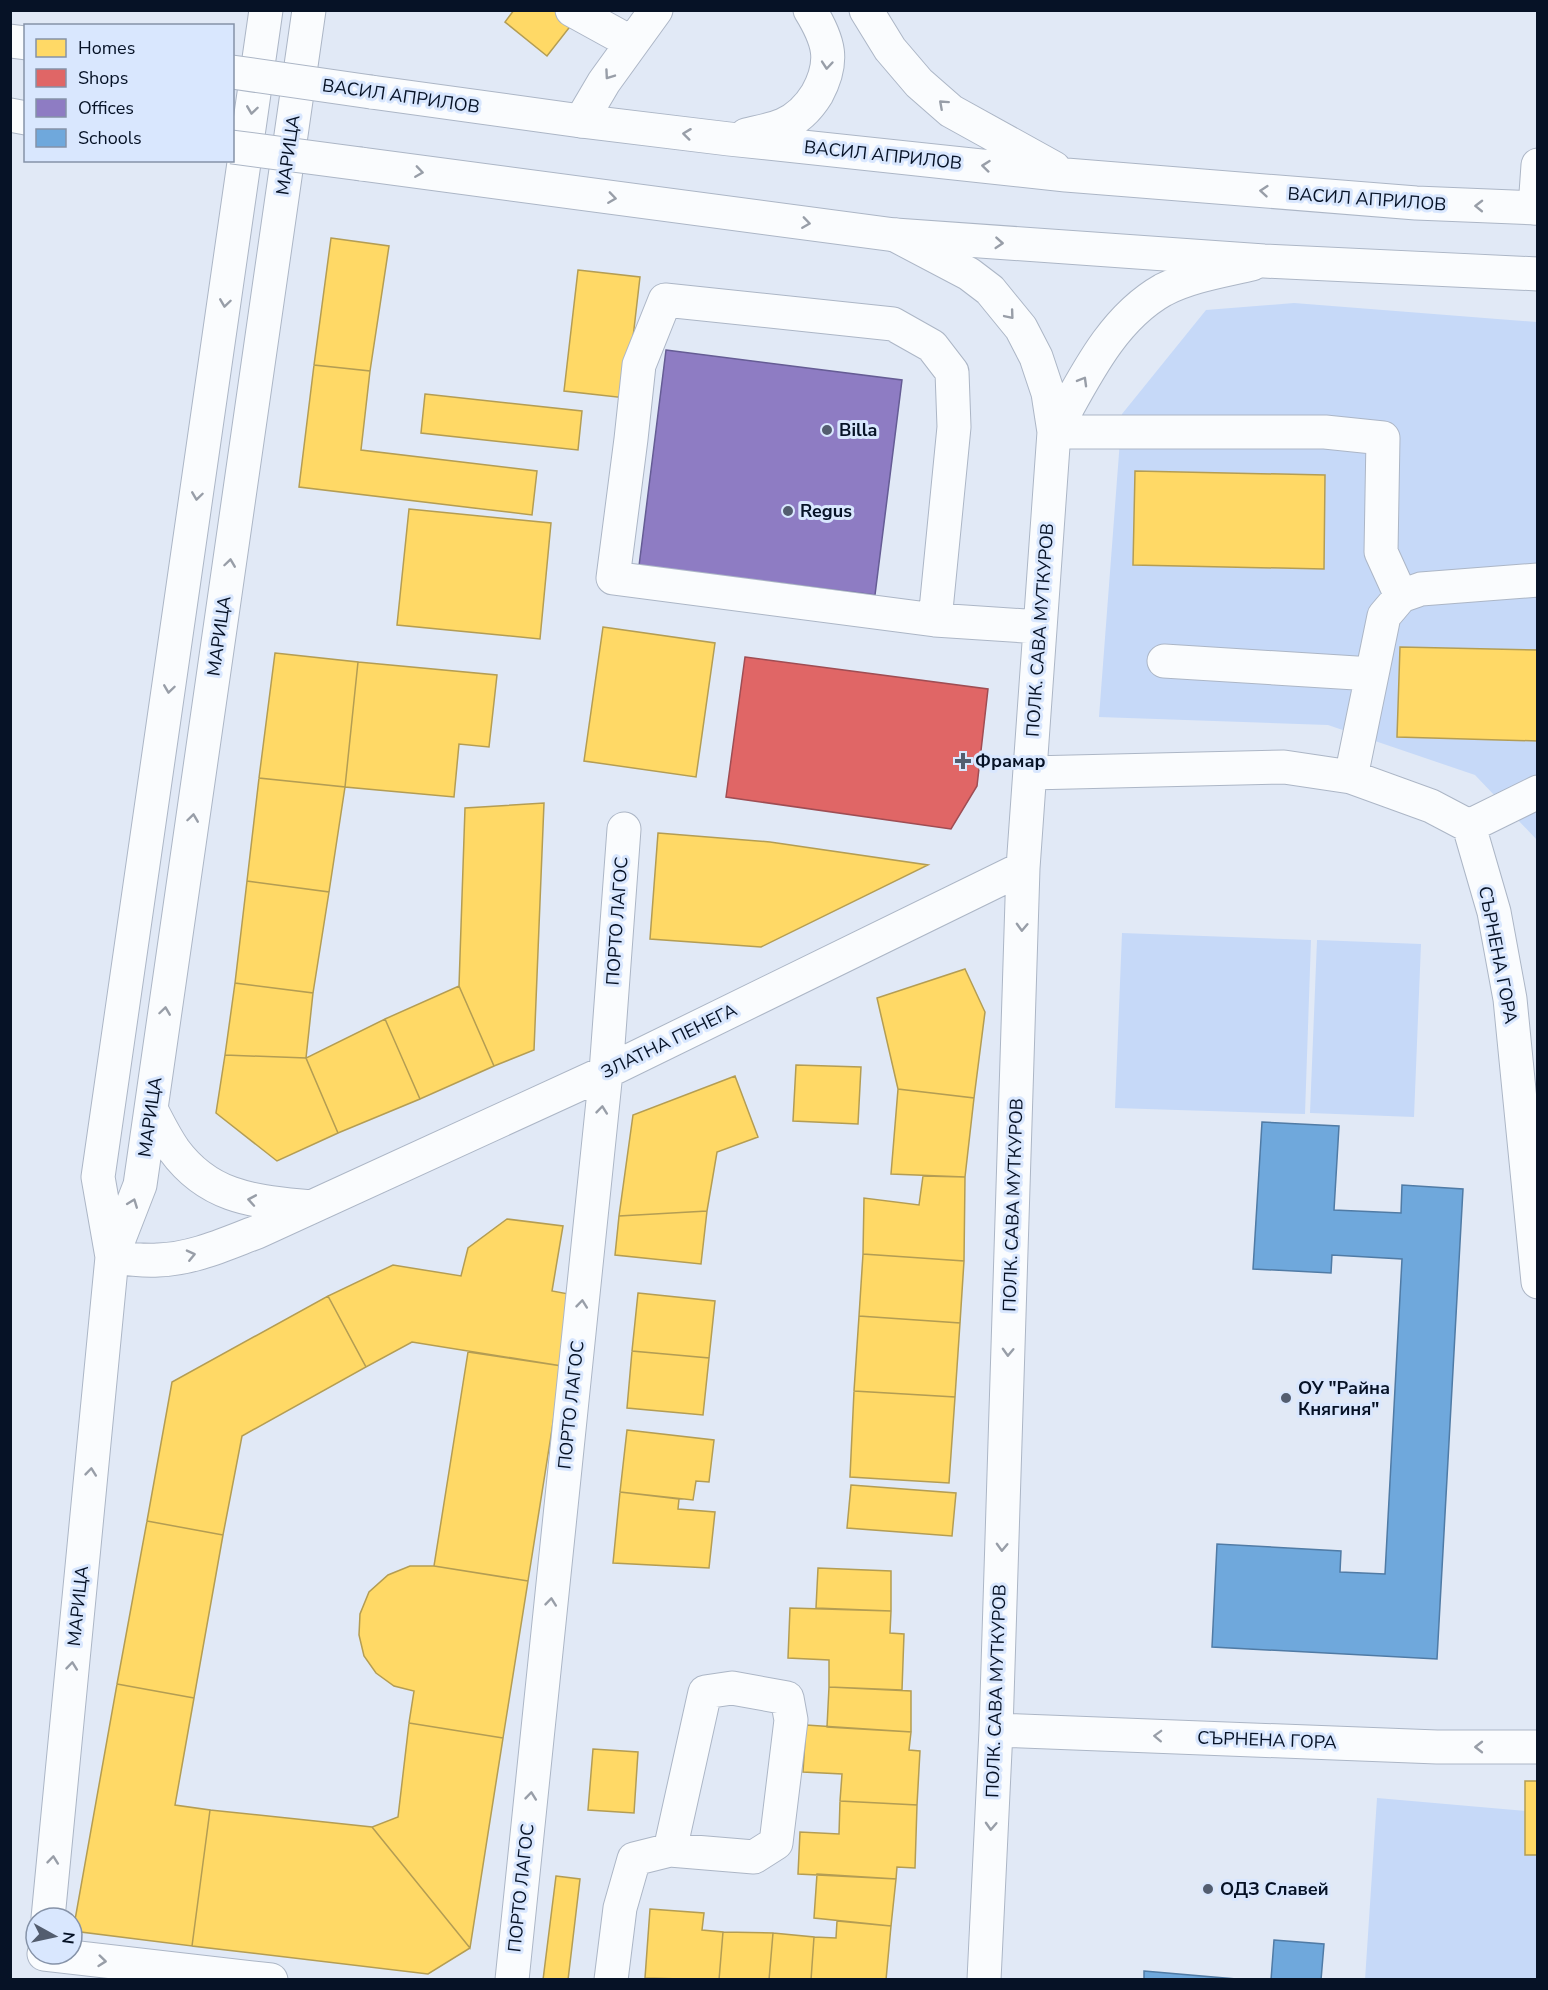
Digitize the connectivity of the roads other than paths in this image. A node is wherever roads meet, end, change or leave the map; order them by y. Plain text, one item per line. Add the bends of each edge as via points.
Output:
1 (266, 10) edge
2 (309, 10) edge
3 (572, 10) edge
4 (656, 10) edge
5 (810, 10) edge
6 (866, 10) edge
7 (632, 43) junction
8 (234, 72) edge
9 (581, 121) junction
10 (729, 139) junction
11 (234, 147) edge
12 (1538, 165) edge
13 (1066, 175) junction
14 (1536, 208) edge
15 (895, 235) junction
16 (1264, 261) junction
17 (1538, 274) edge
18 (1054, 432) junction
19 (1538, 580) edge
20 (1401, 596) junction
21 (935, 620) junction
22 (1040, 627) junction
23 (1164, 661) dead end
24 (1372, 674) junction
25 (1030, 773) junction
26 (1351, 777) junction
27 (1538, 792) edge
28 (1469, 826) junction
29 (624, 830) dead end
30 (1023, 868) junction
31 (1524, 997) edge
32 (606, 1072) junction
33 (151, 1109) junction
34 (310, 1207) junction
35 (112, 1257) junction
36 (1538, 1282) edge
37 (996, 1730) junction
38 (1538, 1747) edge
39 (670, 1850) junction
40 (49, 1906) edge
41 (84, 1959) edge
42 (271, 1980) edge
43 (512, 1980) edge
44 (611, 1980) edge
45 (984, 1980) edge

1 -> 35 street, МАРИЦА via 98,1177
33 -> 2 street, МАРИЦА
3 - 7 street
4 - 7 street
5 -> 10 street via 824,34 829,63 811,104 783,125
13 -> 6 street via 951,111 897,57
7 -> 9 street
8 - 9 street, ВАСИЛ АПРИЛОВ, bridge
10 -> 9 street, ВАСИЛ АПРИЛОВ
13 -> 10 street, ВАСИЛ АПРИЛОВ
11 -> 15 street, bridge
12 - 14 street
14 -> 13 street, ВАСИЛ АПРИЛОВ via 1416,203
15 -> 16 street
15 -> 18 street via 969,274 990,290 1021,328 1048,393
16 - 17 street
18 -> 16 street via 1103,349 1134,310 1164,290 1198,276
18 - 20 street via 1325,432 1383,438 1381,552
18 - 22 street, ПОЛК. САВА МУТКУРОВ
19 - 20 street via 1421,589
20 - 24 street via 1384,616
21 - 21 street via 954,428 952,372 932,345 893,324 665,300 639,365 613,578
21 - 22 street
22 - 25 street, ПОЛК. САВА МУТКУРОВ
23 - 24 street
24 - 26 street
25 - 26 street via 1284,767
25 - 30 street, ПОЛК. САВА МУТКУРОВ
26 - 28 street via 1431,806
27 - 28 street
28 - 31 street, СЪРНЕНА ГОРА
29 - 32 street, ПОРТО ЛАГОС
30 - 32 street, ЗЛАТНА ПЕНЕГА
30 -> 37 street, ПОЛК. САВА МУТКУРОВ
31 - 36 street, СЪРНЕНА ГОРА
32 - 34 street, ЗЛАТНА ПЕНЕГА
43 -> 32 street, ПОРТО ЛАГОС
34 -> 33 street via 239,1197 218,1189 173,1149
35 -> 33 street, МАРИЦА via 140,1185
35 -> 34 street, ЗЛАТНА ПЕНЕГА via 159,1260 200,1253
40 -> 35 street, МАРИЦА
38 -> 37 street, СЪРНЕНА ГОРА via 1437,1747
37 -> 45 street, ПОЛК. САВА МУТКУРОВ
39 - 39 street via 754,1857 776,1843 791,1720 787,1698 732,1688 705,1692
39 - 44 street via 634,1859 621,1908
41 -> 42 street

